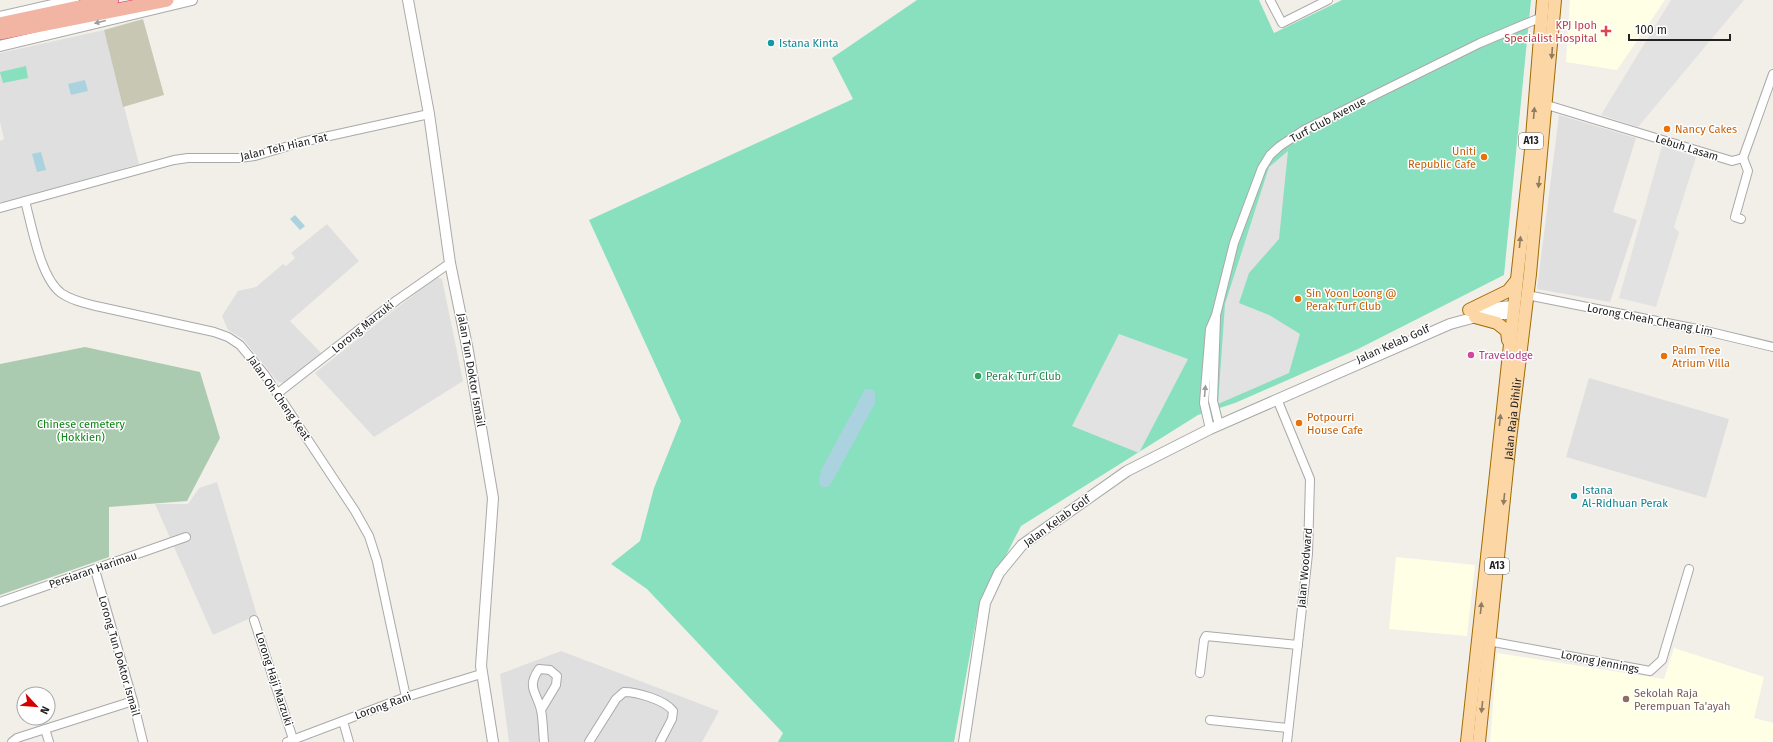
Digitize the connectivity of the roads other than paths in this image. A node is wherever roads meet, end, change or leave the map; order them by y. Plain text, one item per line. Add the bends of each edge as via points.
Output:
1 (74, 0) edge
2 (112, 0) edge
3 (167, 0) edge
4 (192, 0) edge
5 (408, 0) edge
6 (1270, 0) edge
7 (1328, 0) edge
8 (1543, 0) edge
9 (1555, 0) edge
10 (97, 9) junction
11 (0, 17) edge
12 (1542, 17) junction
13 (0, 24) edge
14 (0, 33) edge
15 (0, 46) edge
16 (1773, 74) edge
17 (1547, 105) junction
18 (429, 114) junction
19 (1743, 158) junction
20 (25, 201) junction
21 (0, 208) edge
22 (1741, 219) dead end
23 (1533, 250) junction
24 (450, 263) junction
25 (1516, 281) junction
26 (1527, 295) junction
27 (1514, 310) junction
28 (1472, 313) junction
29 (1509, 345) junction
30 (1773, 347) edge
31 (1520, 356) junction
32 (278, 393) junction
33 (1277, 399) junction
34 (1215, 427) junction
35 (186, 538) dead end
36 (1689, 569) dead end
37 (95, 570) junction
38 (0, 602) edge
39 (254, 620) dead end
40 (1488, 640) junction
41 (1298, 644) junction
42 (1200, 673) dead end
43 (481, 674) junction
44 (406, 697) junction
45 (133, 701) junction
46 (541, 710) junction
47 (1210, 720) dead end
48 (342, 721) junction
49 (1288, 728) junction
50 (45, 729) junction
51 (290, 741) edge
52 (12, 742) edge
53 (49, 742) edge
54 (143, 742) edge
55 (349, 742) edge
56 (493, 742) edge
57 (544, 742) edge
58 (589, 742) edge
59 (660, 742) edge
60 (964, 742) edge
61 (1287, 742) edge
62 (1467, 742) edge
63 (1479, 742) edge

1 - 11 street
2 - 10 highway
3 - 10 highway
4 -> 15 street
5 - 18 street, Jalan Tun Doktor Ismail
6 - 7 street via 1282,23
8 - 12 main road, Jalan Raja Dihilir / A13
9 -> 17 main road, Jalan Raja Dihilir / A13
10 - 13 highway
10 - 14 highway
25 -> 12 main road, Jalan Raja Dihilir / A13 via 1531,150
12 - 34 street, Turf Club Avenue via 1480,43 1304,130 1270,155 1262,168 1234,243 1216,315 1210,329 1204,403
16 - 19 street
17 - 19 street, Lebuh Lasam via 1716,157 1732,161
17 -> 23 main road, Jalan Raja Dihilir / A13
18 - 20 street, Jalan Teh Hian Tat via 302,142 255,156 174,160
18 - 24 street, Jalan Tun Doktor Ismail
19 - 22 street via 1748,171 1735,217
20 - 21 street, Jalan Teh Hian Tat
20 - 32 street, Jalan Oh Cheng Keat via 44,268 51,283 61,293 77,301 228,337 248,353
23 - 26 main road, Jalan Raja Dihilir / A13
23 - 27 main road via 1525,265 1519,308
24 - 32 street, Lorong Marzuki via 397,300
24 - 43 street, Jalan Tun Doktor Ismail via 493,498
25 - 27 main road, Jalan Raja Dihilir / A13
25 - 28 main road via 1508,291
26 - 30 street, Lorong Cheah Cheang Lim
26 - 31 main road, Jalan Raja Dihilir / A13
27 - 28 street via 1487,314
27 - 29 main road, Jalan Raja Dihilir / A13
27 - 31 main road via 1520,320 1517,349
28 - 29 main road via 1497,323 1508,331
28 - 33 street, Jalan Kelab Golf via 1282,399
28 - 33 street, Jalan Kelab Golf via 1280,395
62 -> 29 main road, Jalan Raja Dihilir / A13
31 -> 40 main road, Jalan Raja Dihilir / A13
32 - 44 street, Jalan Oh Cheng Keat via 355,510 369,536 377,561
33 - 34 street, Jalan Kelab Golf
33 - 41 street, Jalan Woodward via 1310,479 1308,548
34 - 60 street, Jalan Kelab Golf via 1127,471 1022,545 999,573 985,603
35 - 37 street, Persiaran Harimau
36 - 40 street, Lorong Jennings via 1662,660 1650,671
37 - 38 street, Persiaran Harimau
37 - 45 street, Lorong Tun Doktor Ismail
39 - 51 street, Lorong Haji Marzuki
40 -> 63 main road, Jalan Raja Dihilir / A13
41 - 42 street via 1206,636
41 - 49 street, Jalan Woodward
43 - 44 street, Lorong Rani
43 - 56 street, Jalan Tun Doktor Ismail
44 - 48 street, Lorong Rani
45 - 50 street
45 - 54 street, Lorong Tun Doktor Ismail
46 - 46 street via 532,686 538,669 550,670 558,676 556,685
46 - 57 street
47 - 49 street
48 - 51 street, Lorong Rani
48 - 55 street
49 - 61 street, Jalan Woodward
50 - 52 street
50 - 53 street
58 - 59 street via 616,699 624,692 633,692 669,705 673,711 672,719

